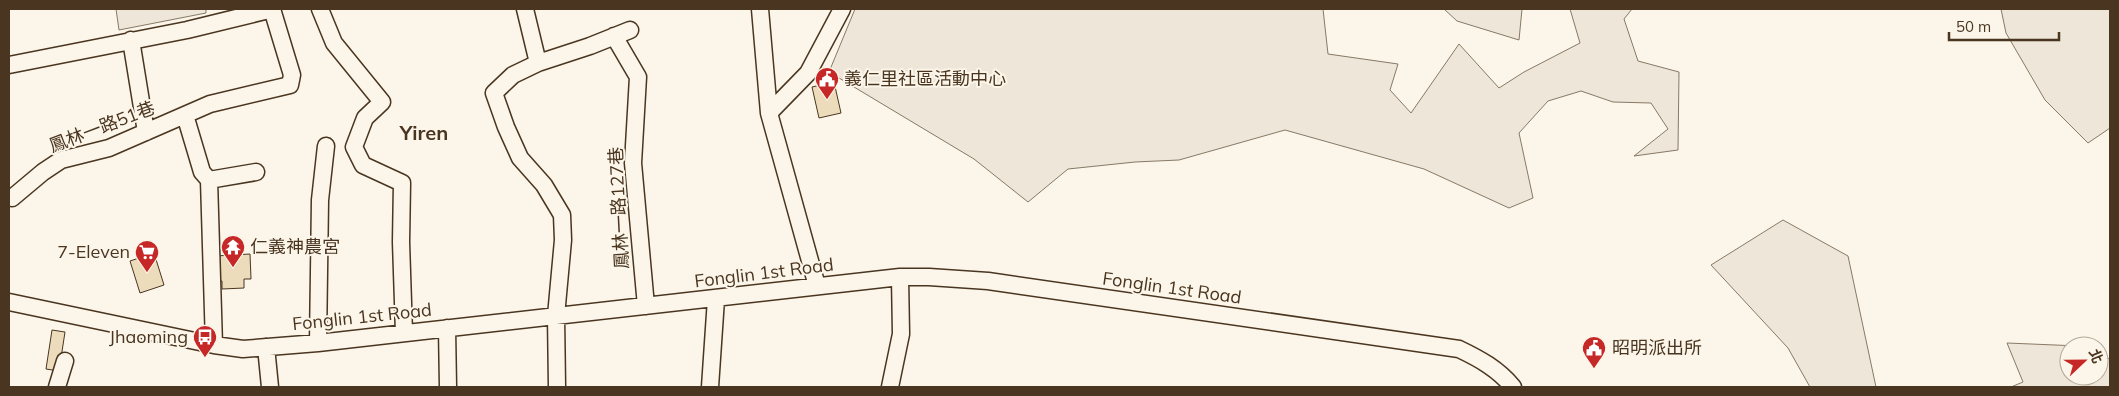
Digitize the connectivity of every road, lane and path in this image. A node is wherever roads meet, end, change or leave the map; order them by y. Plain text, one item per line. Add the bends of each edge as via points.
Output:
1 (273, 9) edge
2 (320, 9) edge
3 (525, 9) edge
4 (842, 9) edge
5 (759, 10) edge
6 (630, 30) dead end
7 (614, 36) junction
8 (131, 40) junction
9 (538, 63) junction
10 (9, 65) edge
11 (768, 113) junction
12 (185, 115) junction
13 (146, 132) junction
14 (326, 146) dead end
15 (256, 172) dead end
16 (209, 180) junction
17 (12, 198) dead end
18 (900, 277) junction
19 (816, 286) junction
20 (716, 299) junction
21 (9, 302) edge
22 (646, 306) junction
23 (556, 316) junction
24 (447, 328) junction
25 (404, 333) junction
26 (318, 343) junction
27 (214, 345) junction
28 (266, 347) junction
29 (65, 360) dead end
30 (56, 387) edge
31 (270, 387) edge
32 (448, 387) edge
33 (557, 387) edge
34 (710, 387) edge
35 (890, 387) edge
36 (1514, 387) edge

1 - 8 street
1 - 12 street, 鳳林一路51巷 via 292,75 290,85 210,104
2 - 25 street via 334,43 382,102 365,118 354,147 363,164 402,183
3 - 9 street
4 - 11 street via 808,73
5 - 11 street
6 - 7 street
7 - 9 street
7 - 22 street, 鳳林一路127巷 via 638,77 633,163
8 - 10 street
8 - 13 street
9 - 23 street via 513,75 494,93 520,158 544,185 562,215
11 - 19 street
12 - 13 street, 鳳林一路51巷
12 - 16 street via 202,172
13 - 17 street, 鳳林一路51巷 via 109,148 61,160
14 - 26 street via 320,200
15 - 16 street
16 - 27 street
18 - 19 street, Fonglin 1st Road
18 - 35 street via 901,334
18 - 36 street, Fonglin 1st Road via 988,281 1459,350 1485,361
19 - 20 street, Fonglin 1st Road
20 - 22 street, Fonglin 1st Road
20 - 34 street
21 - 27 street, Fonglin 1st Road
22 - 23 street, Fonglin 1st Road
23 - 24 street, Fonglin 1st Road
23 - 33 street
24 - 25 street, Fonglin 1st Road
24 - 32 street
25 - 26 street, Fonglin 1st Road
26 - 28 street, Fonglin 1st Road
27 - 28 street, Fonglin 1st Road
28 - 31 street
29 - 30 street

